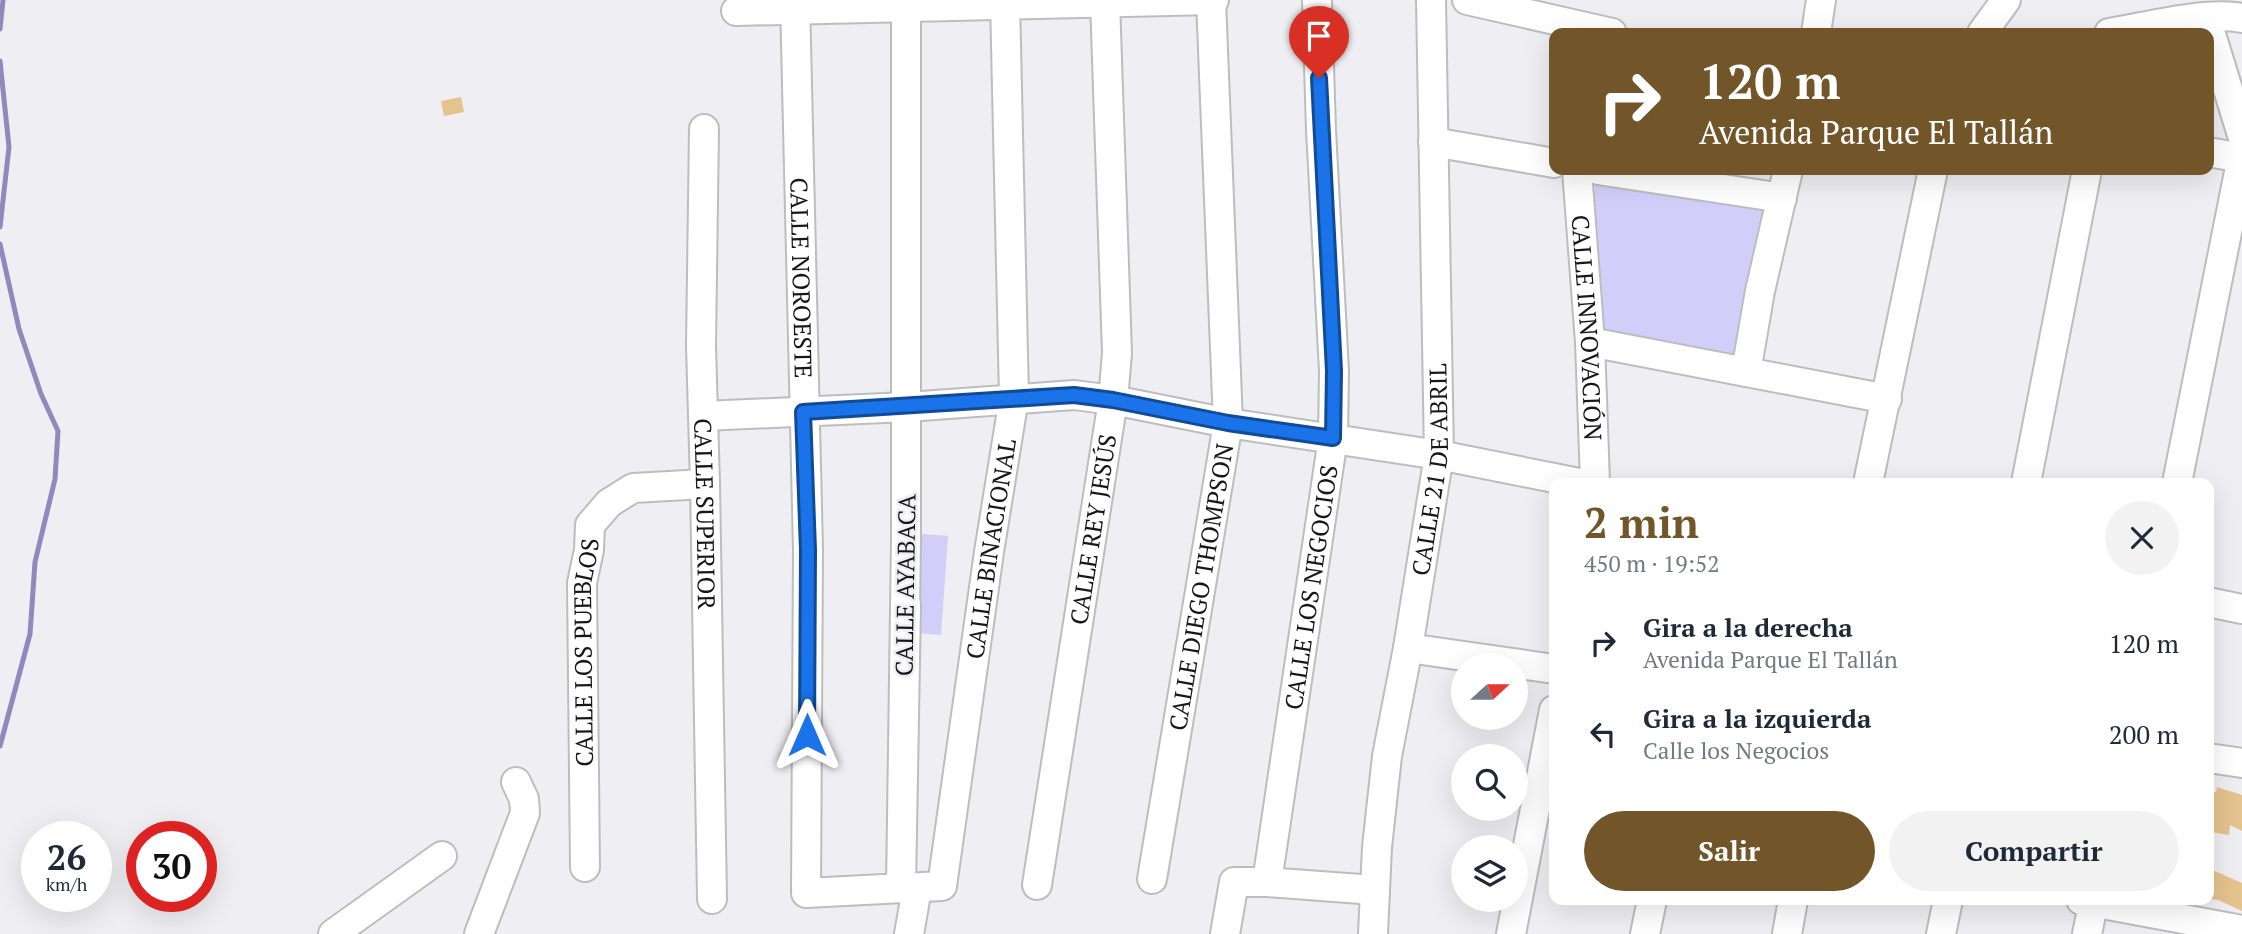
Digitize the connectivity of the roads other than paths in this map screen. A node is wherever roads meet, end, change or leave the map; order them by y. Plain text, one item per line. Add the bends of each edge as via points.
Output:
1 (1213, 0) edge
2 (1317, 0) edge
3 (1432, 0) edge
4 (1467, 0) edge
5 (1821, 0) edge
6 (2006, 0) edge
7 (1105, 1) edge
8 (1004, 2) edge
9 (906, 3) edge
10 (795, 5) edge
11 (736, 11) dead end
12 (2220, 13) edge
13 (1590, 28) edge
14 (1817, 28) edge
15 (1986, 28) edge
16 (2138, 28) edge
17 (704, 130) dead end
18 (2242, 135) edge
19 (1433, 142) junction
20 (2214, 153) edge
21 (2242, 157) edge
22 (1549, 162) edge
23 (1577, 175) edge
24 (1631, 175) edge
25 (1787, 175) edge
26 (1932, 175) edge
27 (2086, 175) edge
28 (1782, 198) junction
29 (1590, 342) junction
30 (1746, 372) junction
31 (1014, 398) junction
32 (1887, 399) junction
33 (1113, 400) junction
34 (907, 407) junction
35 (803, 412) junction
36 (704, 416) junction
37 (1228, 423) junction
38 (1333, 438) junction
39 (1439, 455) junction
40 (1554, 478) edge
41 (1595, 478) edge
42 (1869, 478) edge
43 (2027, 478) edge
44 (2178, 478) edge
45 (705, 484) junction
46 (2214, 603) edge
47 (906, 604) dead end
48 (2242, 609) edge
49 (1408, 648) junction
50 (1549, 668) edge
51 (1549, 736) edge
52 (2214, 759) edge
53 (2242, 763) edge
54 (516, 782) dead end
55 (442, 856) dead end
56 (585, 867) dead end
57 (1152, 879) dead end
58 (1267, 882) junction
59 (1037, 885) dead end
60 (920, 889) junction
61 (1375, 893) junction
62 (712, 899) dead end
63 (1651, 905) edge
64 (1792, 905) edge
65 (1947, 905) edge
66 (2090, 905) edge
67 (2115, 905) edge
68 (2242, 930) edge
69 (333, 934) edge
70 (479, 934) edge
71 (909, 934) edge
72 (1225, 934) edge
73 (1373, 934) edge
74 (1511, 934) edge
75 (1645, 934) edge
76 (1787, 934) edge
77 (1941, 934) edge
78 (2087, 934) edge

1 - 7 street
1 - 37 street, CALLE DIEGO THOMPSON
2 - 38 street, CALLE LOS NEGOCIOS
3 - 19 street, CALLE 21 DE ABRIL
4 - 13 street
5 - 14 street
6 - 15 street
7 - 8 street
7 - 33 street, CALLE REY JESÚS via 1117,353
8 - 9 street
8 - 31 street, CALLE BINACIONAL
9 - 10 street
9 - 34 street, CALLE AYABACA
10 - 11 street
10 - 35 street, CALLE NOROESTE
12 - 16 street
12 - 18 street
17 - 36 street, CALLE SUPERIOR
19 - 22 street
19 - 39 street, CALLE 21 DE ABRIL
20 - 21 street
21 - 44 street
23 - 29 street, CALLE INNOVACIÓN
24 - 28 street
25 - 28 street
26 - 32 street
27 - 43 street
28 - 30 street
29 - 30 street
29 - 41 street, CALLE INNOVACIÓN
30 - 32 street
31 - 33 street via 1074,395
31 - 34 street
31 - 60 street, CALLE BINACIONAL via 989,552
32 - 42 street
33 - 37 street
33 - 59 street, CALLE REY JESÚS
34 - 35 street
34 - 60 street, CALLE AYABACA
35 - 36 street
35 - 60 street, CALLE NOROESTE via 808,550 806,893
36 - 45 street, CALLE SUPERIOR
37 - 38 street
37 - 57 street, CALLE DIEGO THOMPSON
38 - 39 street
38 - 58 street, CALLE LOS NEGOCIOS
39 - 40 street
39 - 49 street, CALLE 21 DE ABRIL
45 - 56 street, CALLE LOS PUEBLOS via 633,488 609,503 590,525 582,583
45 - 62 street, CALLE SUPERIOR
46 - 48 street
47 - 60 street, CALLE AYABACA
49 - 50 street
49 - 61 street, CALLE 21 DE ABRIL via 1387,756
51 - 74 street
52 - 53 street
54 - 70 street via 525,813
55 - 69 street
58 - 61 street
58 - 72 street via 1234,882
60 - 71 street
61 - 73 street, CALLE 21 DE ABRIL
63 - 75 street
64 - 76 street
65 - 77 street
66 - 78 street
67 - 68 street

